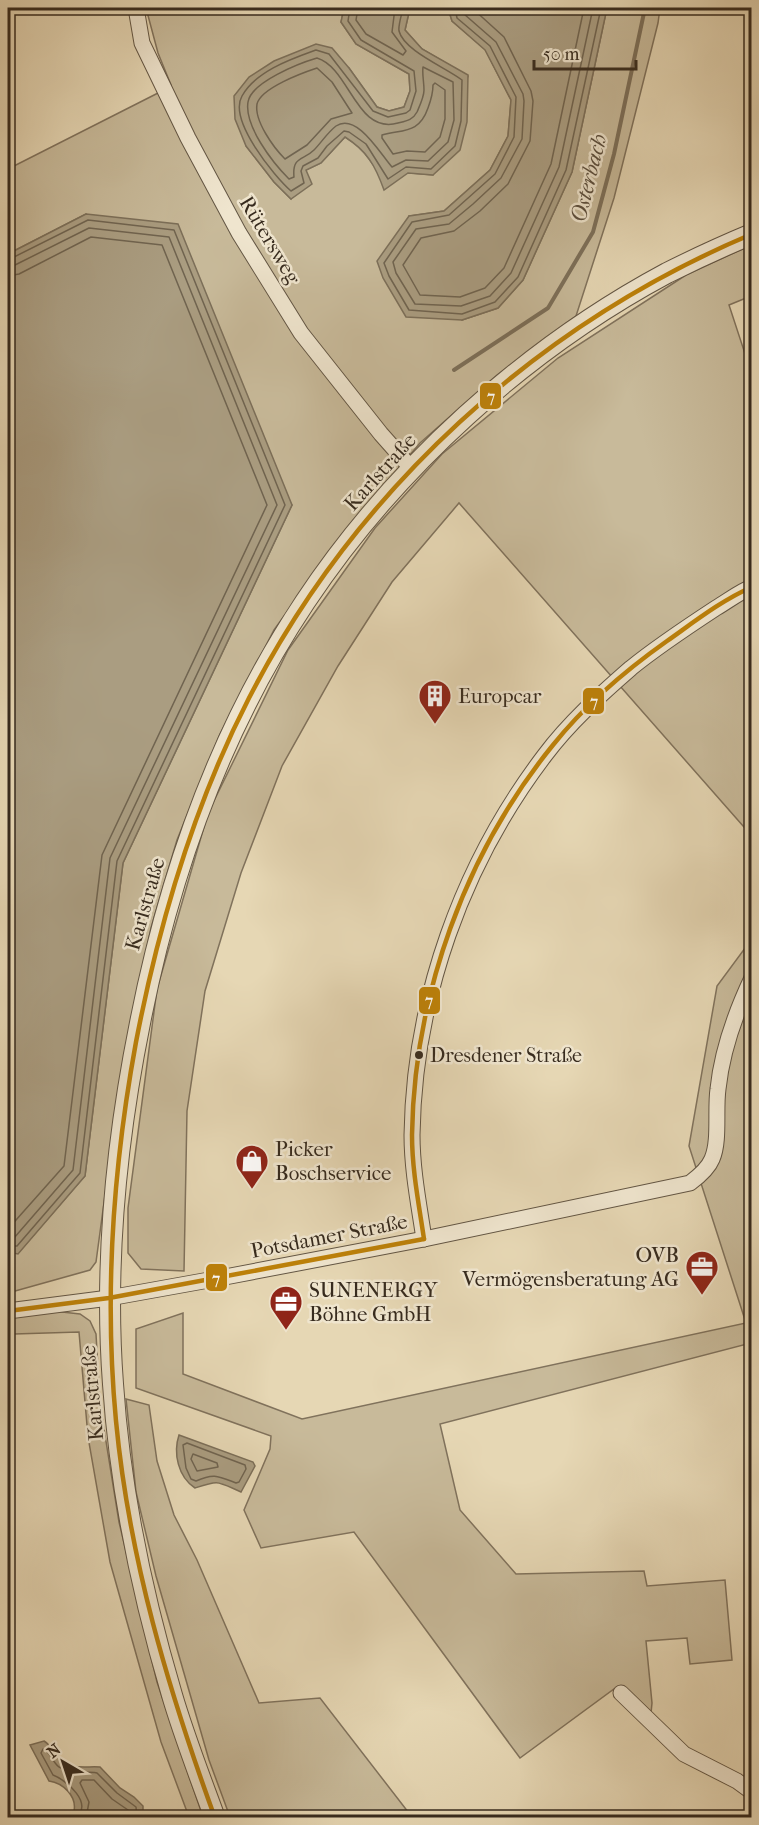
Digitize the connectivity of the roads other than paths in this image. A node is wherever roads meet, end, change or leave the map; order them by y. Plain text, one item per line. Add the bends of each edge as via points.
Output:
1 (136, 8) edge
2 (752, 234) edge
3 (412, 469) junction
4 (752, 587) edge
5 (752, 978) edge
6 (424, 1239) junction
7 (109, 1298) junction
8 (8, 1311) edge
9 (621, 1693) dead end
10 (752, 1792) edge
11 (215, 1818) edge

1 - 3 street, Rütersweg via 142,43 239,233 301,333
2 - 3 street, Karlstraße via 667,274 573,332 472,411
3 - 7 street, Karlstraße via 351,539 305,602 228,741 192,829 166,909 130,1071 119,1147
4 - 6 street, Potsdamer Straße via 645,657 575,720 518,794 471,878 436,968 415,1081 412,1137
5 - 6 street via 723,1052 712,1160 690,1183
6 - 7 street, Potsdamer Straße
7 - 8 street, Potsdamer Straße
7 - 11 street, Karlstraße via 113,1387 129,1518 148,1610 173,1699
9 - 10 street via 684,1754

